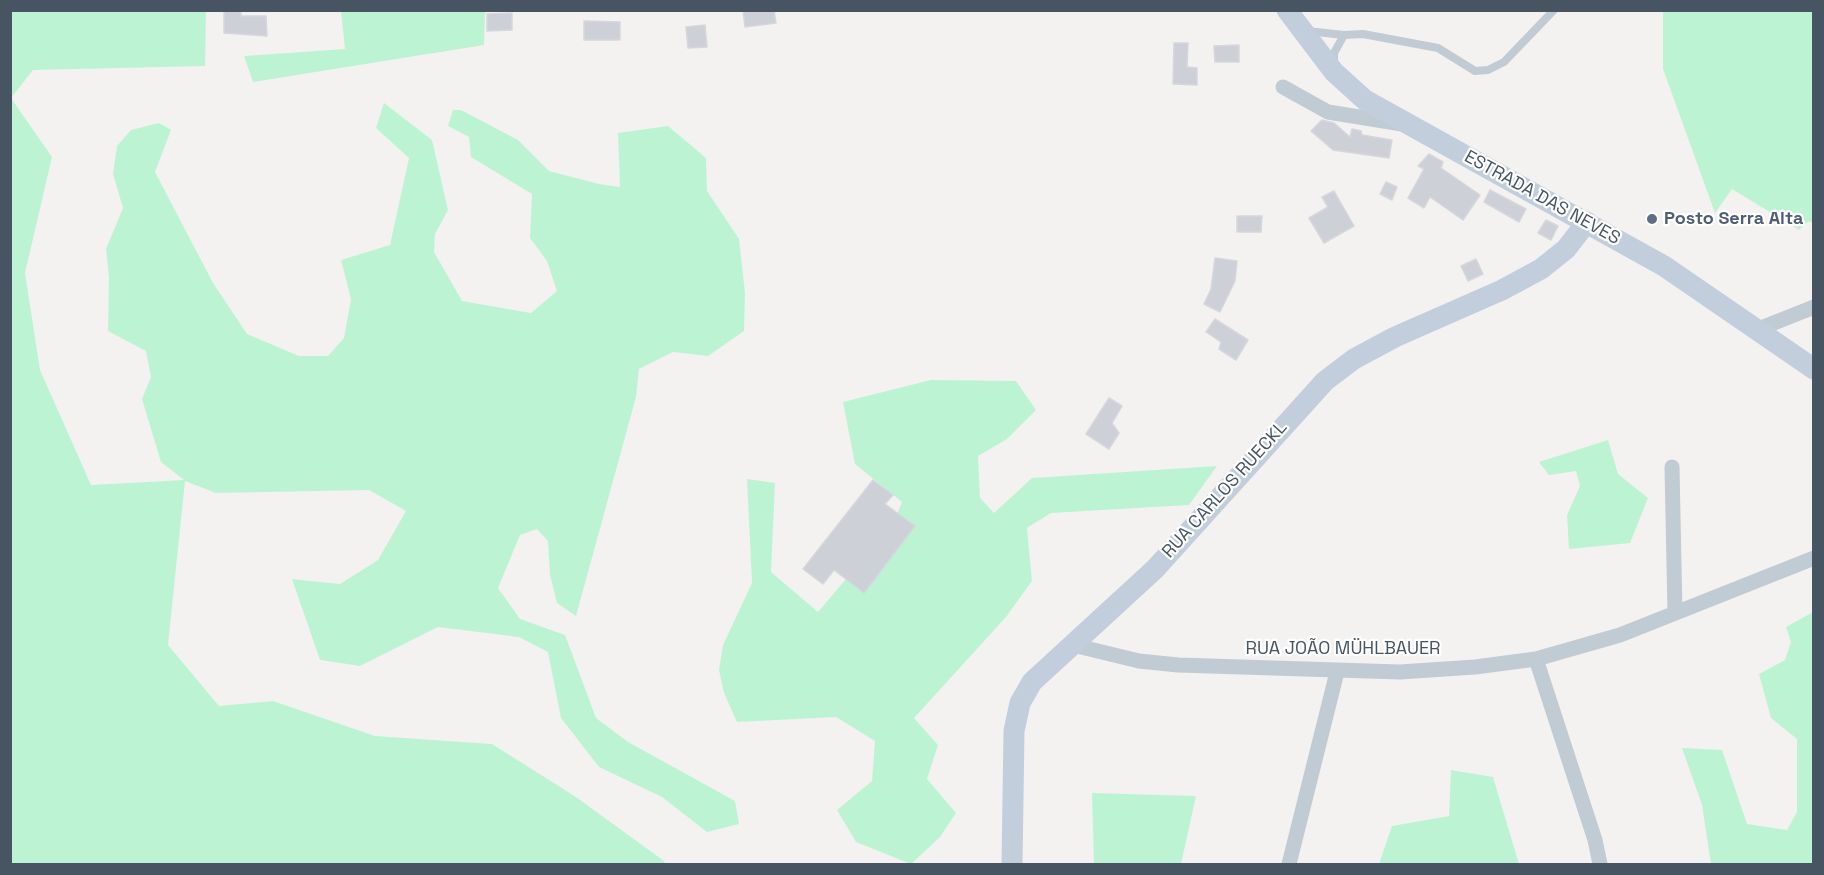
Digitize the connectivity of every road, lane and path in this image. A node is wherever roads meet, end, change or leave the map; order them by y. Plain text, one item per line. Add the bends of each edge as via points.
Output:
1 (1287, 10) edge
2 (1554, 10) edge
3 (1300, 31) junction
4 (1344, 35) junction
5 (1334, 72) junction
6 (1282, 87) dead end
7 (1408, 125) junction
8 (1587, 222) junction
9 (1814, 306) edge
10 (1756, 330) junction
11 (1814, 369) edge
12 (1672, 467) dead end
13 (1814, 558) edge
14 (1676, 613) junction
15 (1073, 645) junction
16 (1536, 659) junction
17 (1337, 672) junction
18 (1012, 864) edge
19 (1289, 864) edge
20 (1600, 864) edge

1 - 3 street, ESTRADA DAS NEVES
2 - 4 lane via 1504,62 1488,70 1475,71 1437,48 1363,34
3 - 4 lane
3 - 5 street, ESTRADA DAS NEVES
4 - 5 lane via 1334,53
5 - 7 street, ESTRADA DAS NEVES via 1365,100
6 - 7 street via 1328,112
7 - 8 street, ESTRADA DAS NEVES
8 - 10 street, ESTRADA DAS NEVES via 1673,272
8 - 15 street, RUA CARLOS RUECKL via 1566,249 1541,269 1395,337 1333,374 1295,411 1155,569
9 - 10 street
10 - 11 street, ESTRADA DAS NEVES
12 - 14 street
13 - 14 street, RUA JOÃO MÜHLBAUER
14 - 16 street, RUA JOÃO MÜHLBAUER via 1620,635
15 - 17 street, RUA JOÃO MÜHLBAUER via 1178,666
15 - 18 street, RUA CARLOS RUECKL via 1032,682 1017,713
16 - 17 street, RUA JOÃO MÜHLBAUER via 1431,671
16 - 20 street
17 - 19 street

